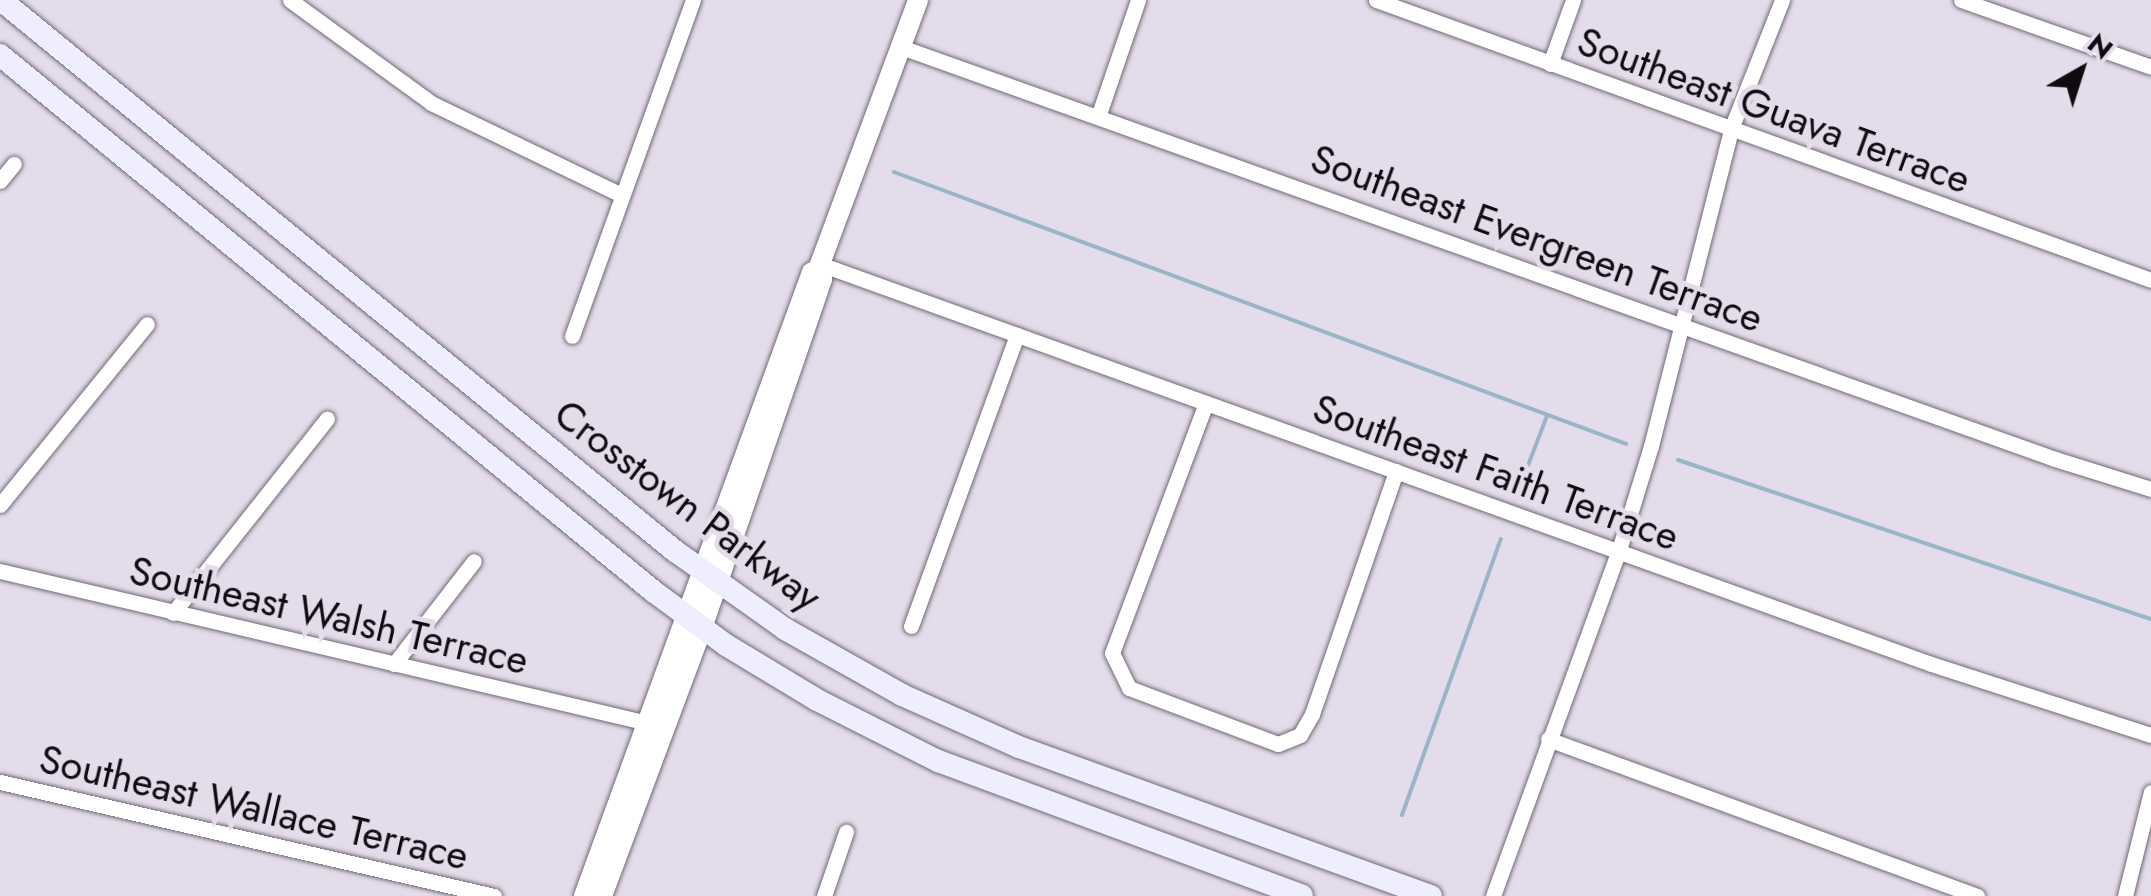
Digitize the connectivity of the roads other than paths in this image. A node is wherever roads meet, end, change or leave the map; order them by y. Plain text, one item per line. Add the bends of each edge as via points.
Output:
1 (2, 0) edge
2 (290, 0) edge
3 (693, 0) edge
4 (918, 0) edge
5 (1138, 0) edge
6 (1376, 0) edge
7 (1572, 0) edge
8 (1782, 0) edge
9 (1962, 0) edge
10 (902, 48) junction
11 (0, 55) edge
12 (1550, 64) junction
13 (2151, 68) edge
14 (1098, 114) junction
15 (1731, 129) junction
16 (14, 164) dead end
17 (0, 181) edge
18 (620, 195) junction
19 (820, 264) junction
20 (2151, 280) edge
21 (146, 324) dead end
22 (1679, 324) junction
23 (1017, 334) junction
24 (572, 336) dead end
25 (1206, 403) junction
26 (327, 419) dead end
27 (1396, 471) junction
28 (2151, 488) edge
29 (0, 505) edge
30 (1618, 550) junction
31 (474, 561) dead end
32 (0, 572) edge
33 (708, 577) junction
34 (173, 613) junction
35 (693, 622) junction
36 (911, 626) dead end
37 (394, 664) junction
38 (644, 722) junction
39 (2151, 736) edge
40 (1548, 739) junction
41 (0, 782) edge
42 (2151, 792) edge
43 (846, 832) dead end
44 (494, 896) edge
45 (584, 896) edge
46 (602, 896) edge
47 (824, 896) edge
48 (1302, 896) edge
49 (1431, 896) edge
50 (1493, 896) edge
51 (1977, 896) edge
52 (2124, 896) edge

1 - 33 main road, Crosstown Parkway
2 - 18 street via 431,104
3 - 18 street
4 - 10 street
5 - 14 street
6 - 12 street, Southeast Guava Terrace
7 - 12 street
8 - 15 street
9 - 13 street
10 - 14 street, Southeast Evergreen Terrace
10 - 19 street
11 - 35 main road, Crosstown Parkway
12 - 15 street, Southeast Guava Terrace
14 - 22 street, Southeast Evergreen Terrace
15 - 20 street, Southeast Guava Terrace
15 - 22 street
16 - 17 street
18 - 24 street
19 - 23 street, Southeast Faith Terrace
19 - 33 street via 822,279
21 - 29 street
22 - 28 street, Southeast Evergreen Terrace
22 - 30 street
23 - 25 street, Southeast Faith Terrace
23 - 36 street
25 - 27 street, Southeast Faith Terrace
25 - 27 street via 1112,653 1129,688 1278,744 1300,735 1312,714
26 - 34 street
27 - 30 street, Southeast Faith Terrace
30 - 39 street, Southeast Faith Terrace
30 - 40 street
31 - 37 street
32 - 34 street, Southeast Walsh Terrace
33 - 35 street
33 - 49 main road, Crosstown Parkway via 830,657 953,719
34 - 37 street, Southeast Walsh Terrace
35 - 38 street
35 - 46 street
35 - 48 main road, Crosstown Parkway via 816,700 924,755
37 - 38 street, Southeast Walsh Terrace
38 - 45 street
40 - 50 street
40 - 51 street
41 - 44 street, Southeast Wallace Terrace
42 - 52 street
43 - 47 street

